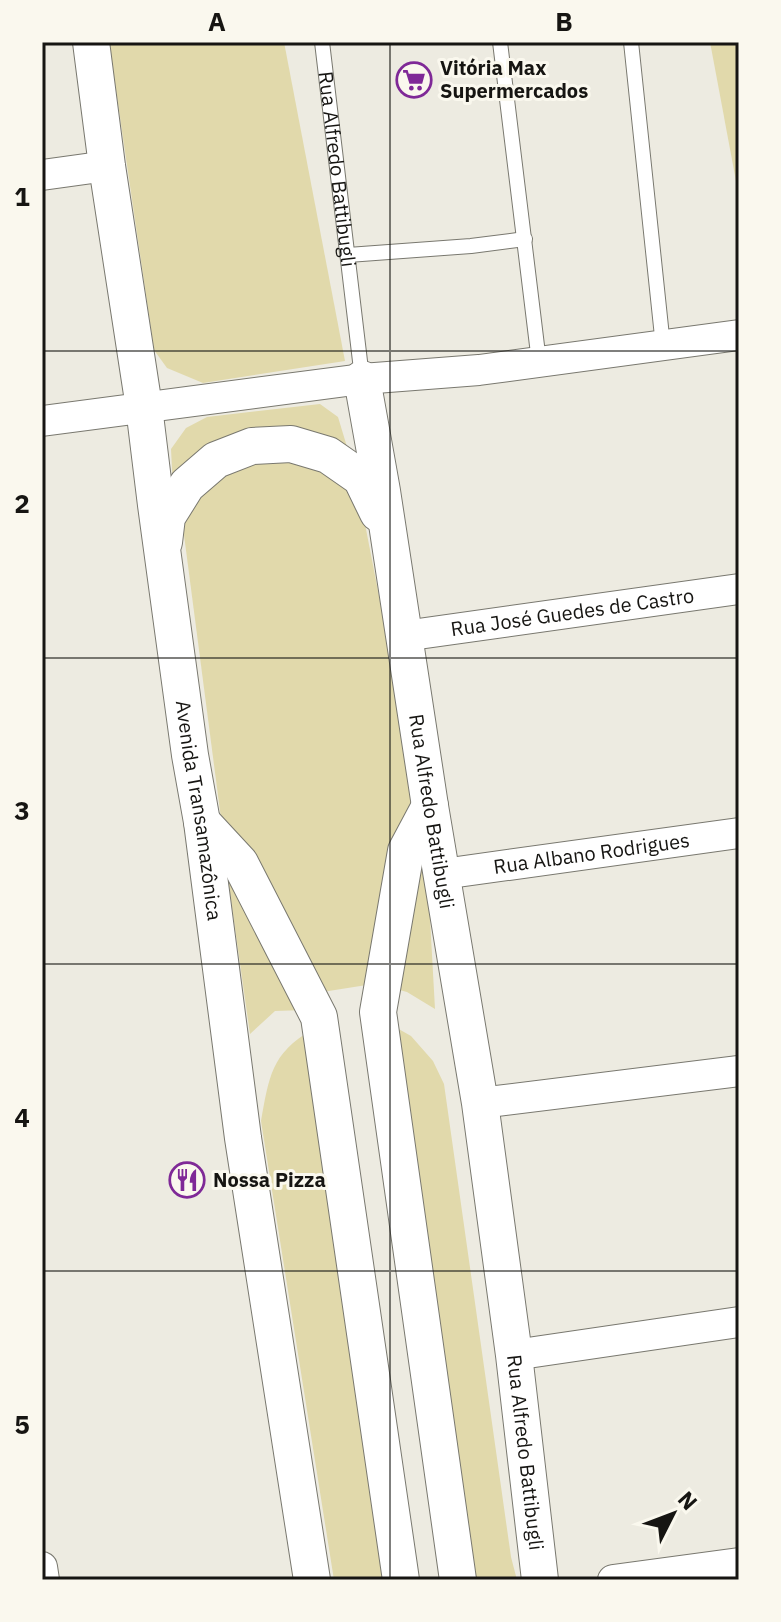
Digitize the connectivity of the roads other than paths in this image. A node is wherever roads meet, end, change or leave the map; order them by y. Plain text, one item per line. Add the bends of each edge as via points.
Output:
1 (91, 42) edge
2 (322, 42) edge
3 (500, 42) edge
4 (631, 42) edge
5 (107, 166) junction
6 (42, 175) edge
7 (525, 239) junction
8 (348, 255) junction
9 (739, 335) edge
10 (663, 346) junction
11 (539, 362) junction
12 (362, 379) junction
13 (144, 407) junction
14 (42, 421) edge
15 (391, 548) junction
16 (163, 558) junction
17 (739, 589) edge
18 (404, 636) junction
19 (430, 806) junction
20 (202, 822) junction
21 (739, 833) edge
22 (443, 874) junction
23 (739, 1071) edge
24 (480, 1103) junction
25 (739, 1322) edge
26 (514, 1355) junction
27 (739, 1563) edge
28 (42, 1567) edge
29 (312, 1579) edge
30 (44, 1580) edge
31 (401, 1580) edge
32 (458, 1580) edge
33 (540, 1580) edge
34 (613, 1580) edge

1 - 5 street, Avenida Transamazônica
2 - 8 lane, Rua Alfredo Battibugli
3 - 7 lane
4 - 10 lane
5 - 6 street
5 - 13 street, Avenida Transamazônica
7 - 8 lane
7 - 11 lane
8 - 12 lane, Rua Alfredo Battibugli
9 - 10 street
10 - 11 street
11 - 12 street
12 - 13 street
12 - 15 street, Rua Alfredo Battibugli
13 - 14 street
13 - 16 street, Avenida Transamazônica
15 - 16 street via 361,478 328,455 291,444 252,446 216,460 187,485 167,517
15 - 18 street, Rua Alfredo Battibugli
16 - 20 street, Avenida Transamazônica
17 - 18 street, Rua José Guedes de Castro
18 - 19 street, Rua Alfredo Battibugli
19 - 22 street, Rua Alfredo Battibugli
19 - 32 street via 406,851 378,1012
20 - 29 street, Avenida Transamazônica via 243,1138
20 - 31 street via 240,863 319,1017
21 - 22 street, Rua Albano Rodrigues
22 - 24 street, Rua Alfredo Battibugli
23 - 24 street
24 - 26 street, Rua Alfredo Battibugli
25 - 26 street
26 - 33 street, Rua Alfredo Battibugli
27 - 34 street
28 - 30 street

